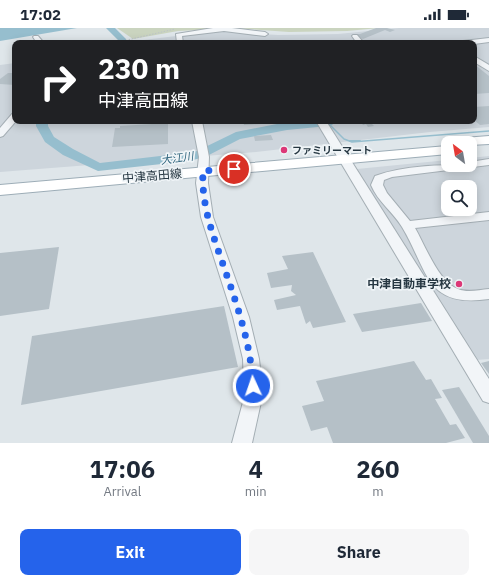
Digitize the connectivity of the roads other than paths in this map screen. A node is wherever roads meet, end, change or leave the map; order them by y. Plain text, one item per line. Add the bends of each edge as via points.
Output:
1 (264, 34) edge
2 (355, 36) dead end
3 (36, 37) dead end
4 (38, 40) edge
5 (179, 40) edge
6 (358, 40) edge
7 (489, 40) edge
8 (477, 41) edge
9 (477, 60) edge
10 (489, 70) edge
11 (12, 120) edge
12 (197, 124) edge
13 (323, 124) edge
14 (0, 134) edge
15 (489, 140) edge
16 (477, 141) edge
17 (441, 144) edge
18 (489, 146) edge
19 (477, 147) edge
20 (441, 150) edge
21 (344, 156) junction
22 (204, 168) junction
23 (441, 168) edge
24 (0, 183) edge
25 (0, 190) edge
26 (489, 216) edge
27 (407, 225) junction
28 (489, 294) edge
29 (489, 395) edge
30 (242, 443) edge

1 - 5 street via 224,29 178,35
2 - 6 street
3 - 4 street
7 - 8 street
9 - 10 street
11 - 14 street
12 - 22 street
13 - 21 street
15 - 16 main road
17 - 21 main road, 中津高田線
18 - 19 main road
20 - 21 main road, 中津高田線
21 - 22 main road, 中津高田線
21 - 29 street
22 - 24 main road, 中津高田線
22 - 25 main road, 中津高田線
22 - 30 street via 202,184 207,217 241,317 251,359 252,402
23 - 27 street via 394,173 379,178 376,182 379,190
26 - 27 street
27 - 28 street via 441,286 463,296

